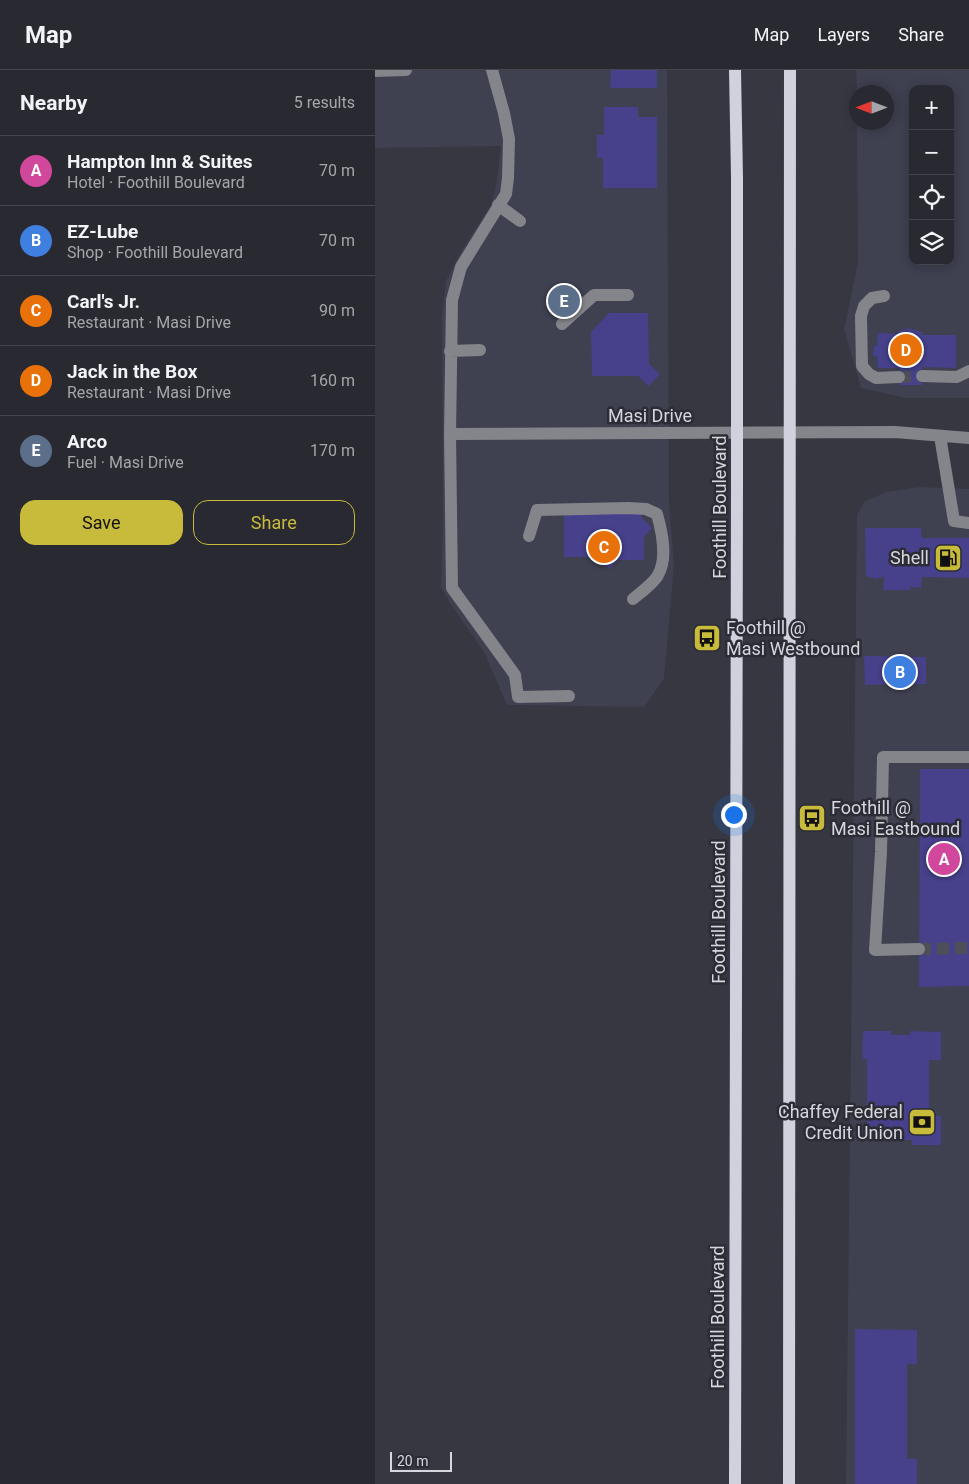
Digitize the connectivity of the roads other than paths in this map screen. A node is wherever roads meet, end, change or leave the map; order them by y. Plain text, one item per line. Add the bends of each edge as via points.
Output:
1 (406, 70) edge
2 (492, 70) edge
3 (735, 70) edge
4 (790, 70) edge
5 (375, 71) edge
6 (498, 205) junction
7 (520, 221) dead end
8 (627, 295) dead end
9 (884, 296) dead end
10 (561, 324) dead end
11 (480, 350) dead end
12 (450, 351) junction
13 (969, 372) edge
14 (922, 376) tunnel mouth
15 (899, 377) tunnel mouth
16 (737, 433) junction
17 (790, 433) junction
18 (450, 434) junction
19 (940, 436) junction
20 (969, 438) edge
21 (969, 523) edge
22 (529, 536) dead end
23 (633, 599) dead end
24 (569, 696) dead end
25 (969, 757) edge
26 (919, 949) tunnel mouth
27 (735, 1484) edge
28 (789, 1484) edge

1 - 5 street
2 - 6 street via 509,139 506,194
3 - 16 main road, Foothill Boulevard
4 - 17 main road
6 - 7 street
6 - 12 street via 461,267 456,282
8 - 10 street via 594,295
9 - 15 street via 872,298 864,306 861,316 862,366 876,378
11 - 12 street
12 - 18 street
13 - 14 street via 957,377
16 - 17 street, Masi Drive
16 - 18 street, Masi Drive
16 - 27 main road, Foothill Boulevard
17 - 19 street, Masi Drive via 895,432
17 - 28 main road
18 - 24 street via 452,588 515,675 517,697
19 - 20 street, Masi Drive
19 - 21 street via 954,521
22 - 23 street via 537,510 627,508 646,509 657,514 662,532 663,559 658,576
25 - 26 street via 883,756 875,950

